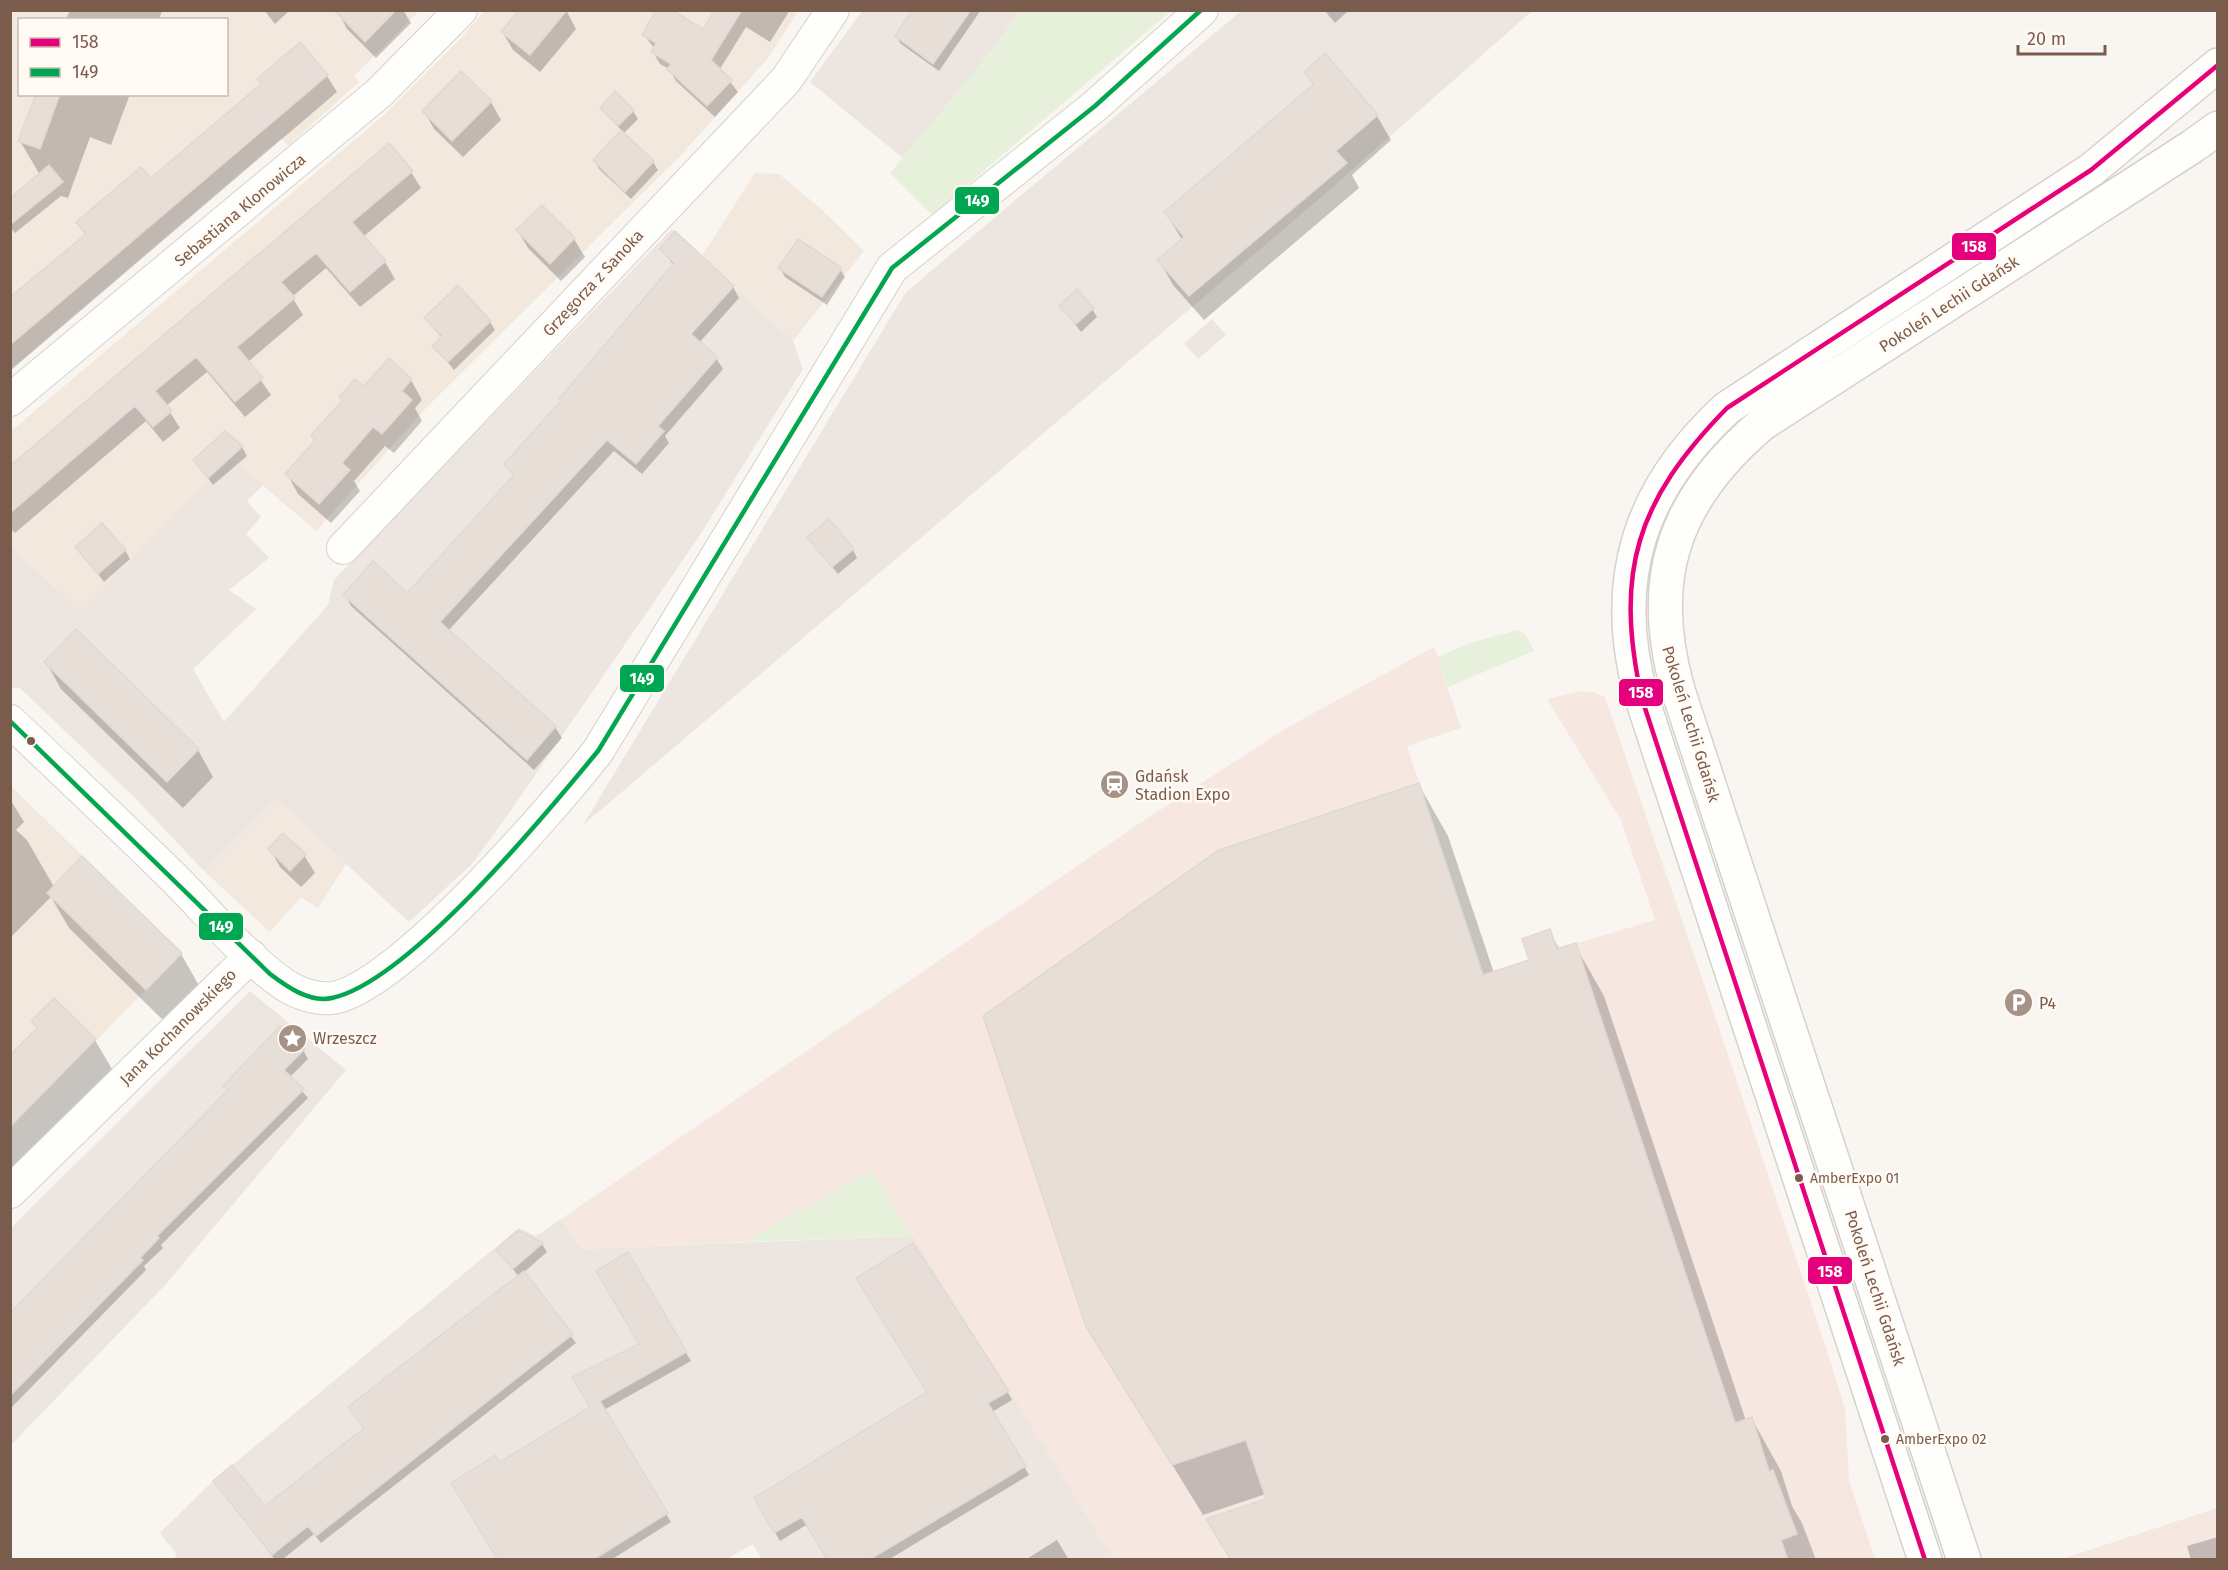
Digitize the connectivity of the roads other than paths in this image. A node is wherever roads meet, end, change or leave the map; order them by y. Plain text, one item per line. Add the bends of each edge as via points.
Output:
1 (461, 10) edge
2 (833, 10) edge
3 (1202, 10) edge
4 (2216, 70) edge
5 (2217, 128) edge
6 (10, 400) edge
7 (343, 548) dead end
8 (1678, 690) junction
9 (1642, 699) junction
10 (10, 721) edge
11 (251, 956) junction
12 (10, 1192) edge
13 (1870, 1272) junction
14 (1835, 1285) junction
15 (1925, 1560) edge
16 (1964, 1560) edge

1 - 6 street, Sebastiana Klonowicza via 379,93
2 - 7 street, Grzegorza z Sanoka via 786,80
3 - 11 street, Jana Kochanowskiego via 1095,106 891,268 598,752 551,810 434,929 376,977 331,998 308,995 286,986
4 - 9 street, Pokoleń Lechii Gdańsk via 2091,170 1727,408 1702,431 1662,483 1637,547 1627,615 1631,660
5 - 8 street, Pokoleń Lechii Gdańsk via 1762,424 1734,448 1707,478 1687,513 1673,550 1664,631
8 - 9 street
8 - 13 street, Pokoleń Lechii Gdańsk
9 - 14 street, Pokoleń Lechii Gdańsk
10 - 11 street
11 - 12 street, Jana Kochanowskiego
13 - 14 street
13 - 16 street, Pokoleń Lechii Gdańsk
14 - 15 street, Pokoleń Lechii Gdańsk

